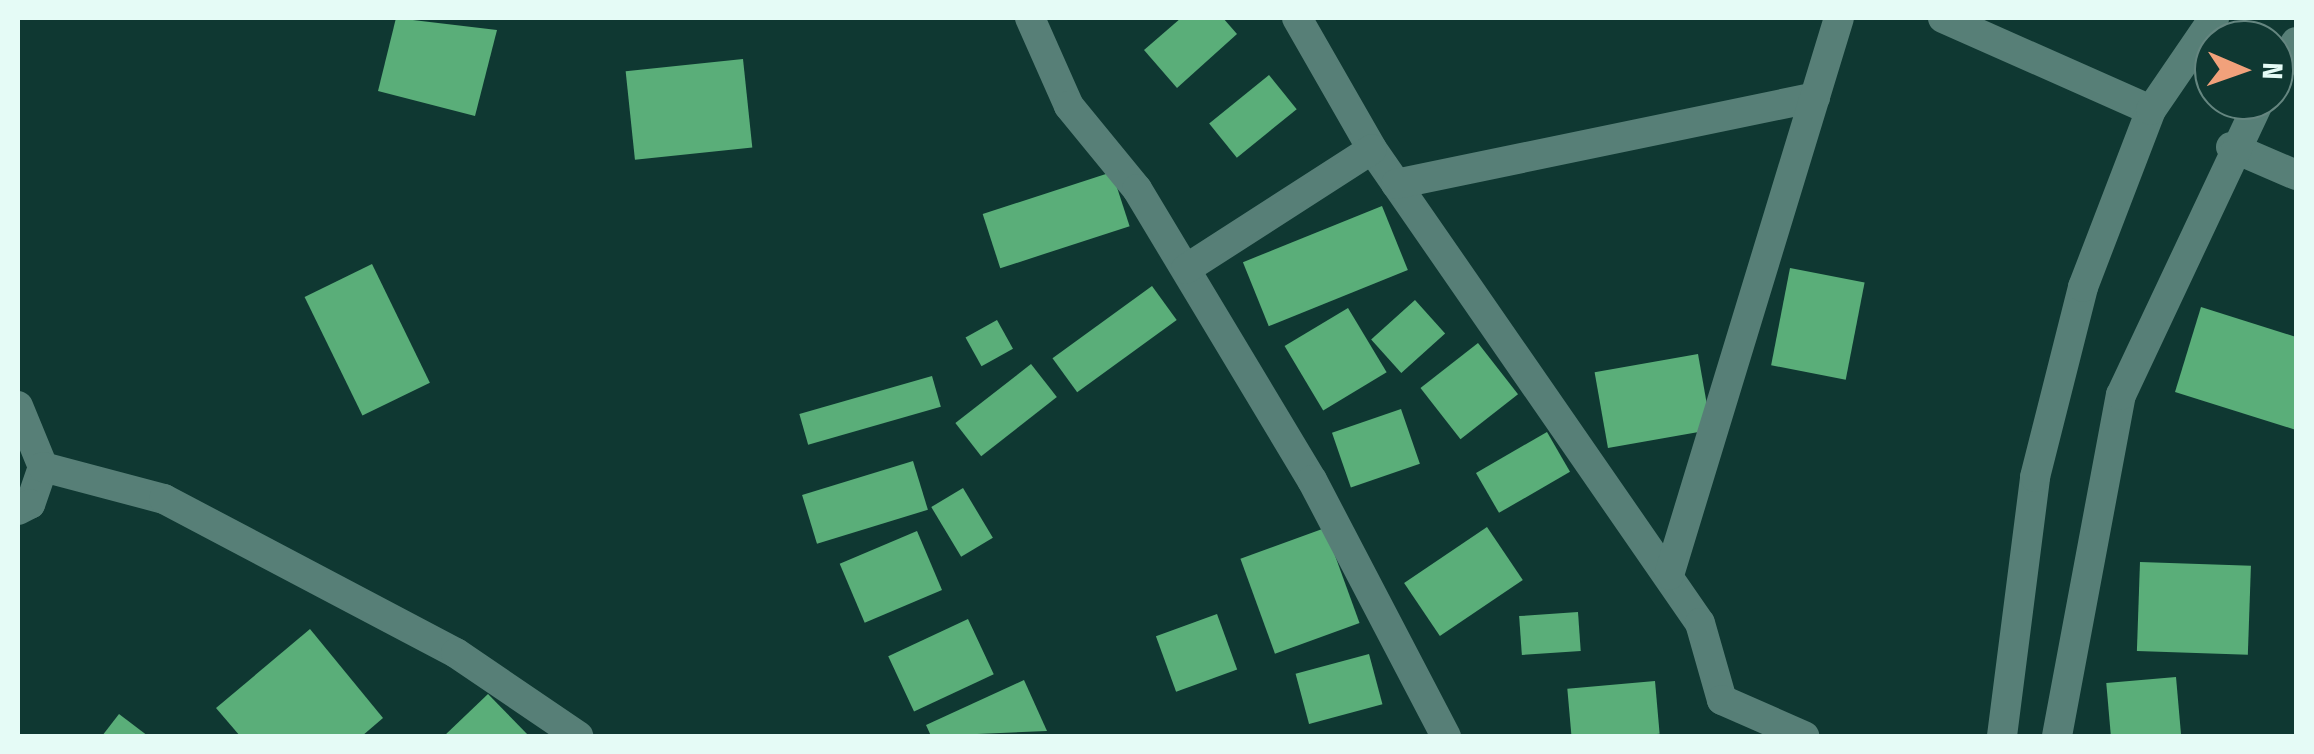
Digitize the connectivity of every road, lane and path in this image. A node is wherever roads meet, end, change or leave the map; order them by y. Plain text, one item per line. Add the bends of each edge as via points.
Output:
1 (1030, 18) edge
2 (1298, 18) edge
3 (1839, 18) edge
4 (1942, 18) edge
5 (2214, 18) edge
6 (1815, 98) junction
7 (2152, 110) junction
8 (2247, 120) edge
9 (2231, 146) junction
10 (1372, 149) junction
11 (2296, 175) edge
12 (1396, 184) junction
13 (1186, 270) junction
14 (18, 406) edge
15 (42, 467) junction
16 (18, 510) edge
17 (1669, 576) junction
18 (578, 736) edge
19 (1446, 736) edge
20 (1804, 736) edge
21 (2002, 736) edge
22 (2057, 736) edge

1 - 13 street via 1069,106 1138,189
2 - 10 street
3 - 6 street
4 - 7 street
5 - 7 street
6 - 12 street
6 - 17 street
7 - 21 street via 2083,287 2035,477
8 - 9 street
9 - 11 street
9 - 22 street via 2121,395
10 - 12 street
10 - 13 street
12 - 17 street
13 - 19 street via 1312,480
14 - 15 street
15 - 16 street via 30,504
15 - 18 street via 164,500 456,653
17 - 20 street via 1700,623 1722,700

